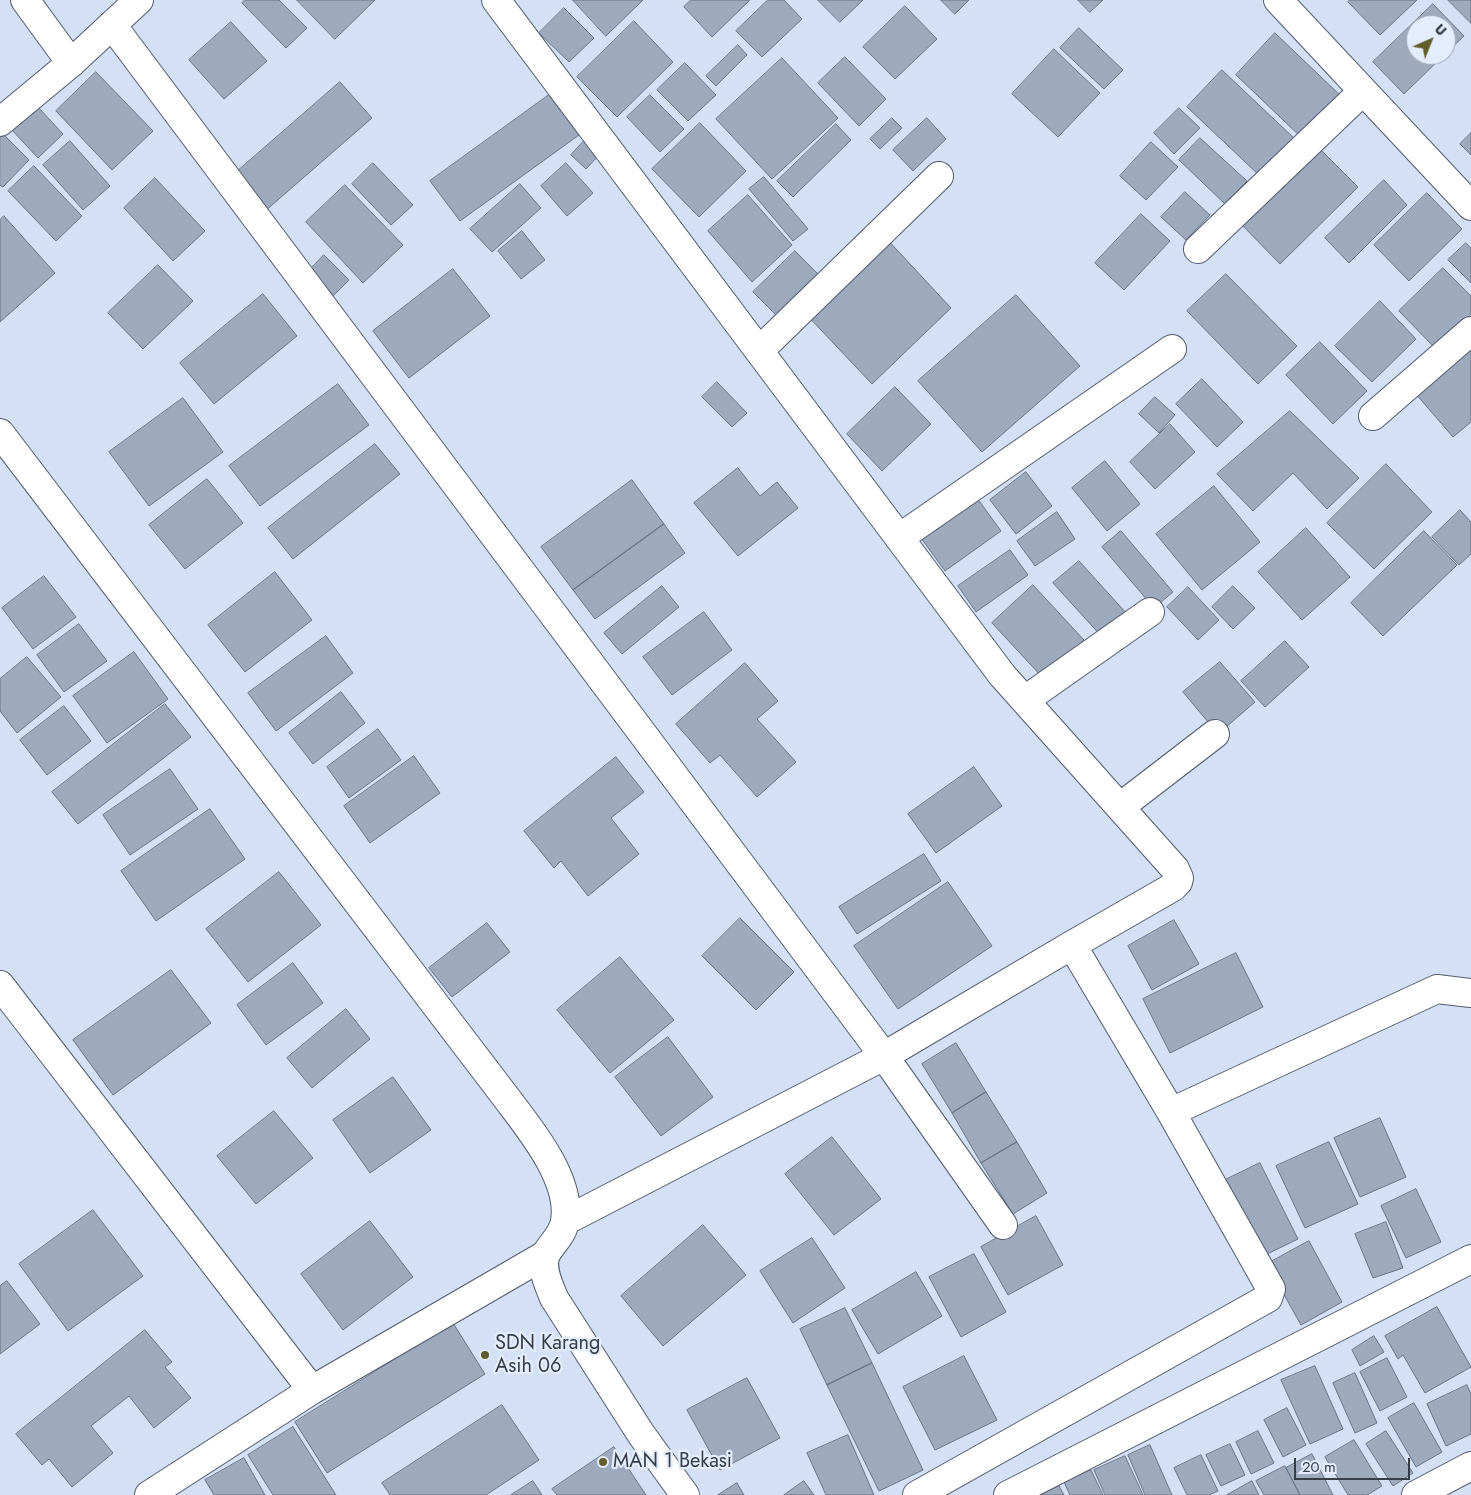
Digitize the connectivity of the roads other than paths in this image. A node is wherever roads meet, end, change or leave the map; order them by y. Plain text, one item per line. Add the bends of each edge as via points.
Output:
1 (26, 0) edge
2 (138, 0) edge
3 (496, 0) edge
4 (1278, 0) edge
5 (112, 25) junction
6 (71, 63) junction
7 (1363, 91) junction
8 (0, 122) edge
9 (939, 176) dead end
10 (1471, 206) edge
11 (1198, 248) dead end
12 (1471, 331) edge
13 (1172, 349) dead end
14 (759, 351) junction
15 (1373, 416) dead end
16 (0, 433) edge
17 (899, 538) junction
18 (1150, 612) dead end
19 (1025, 700) junction
20 (1215, 734) dead end
21 (1120, 808) junction
22 (1072, 945) junction
23 (0, 985) edge
24 (1471, 993) edge
25 (884, 1056) junction
26 (1171, 1112) junction
27 (565, 1221) junction
28 (1004, 1225) dead end
29 (546, 1255) junction
30 (1471, 1259) edge
31 (312, 1390) junction
32 (1471, 1466) edge
33 (148, 1495) edge
34 (685, 1495) edge
35 (917, 1495) edge
36 (1008, 1495) edge
37 (1416, 1495) edge

1 - 6 street
2 - 5 street
3 - 14 street
4 - 7 street
5 - 6 street
5 - 25 street
6 - 8 street
7 - 10 street
7 - 11 street
9 - 14 street
12 - 15 street
13 - 17 street
14 - 17 street
16 - 27 street via 530,1129 548,1156 565,1196
17 - 19 street
18 - 19 street
19 - 21 street
20 - 21 street
21 - 22 street via 1175,869 1178,882
22 - 25 street
22 - 26 street
23 - 31 street
24 - 26 street via 1437,989
25 - 27 street
25 - 28 street
26 - 35 street via 1271,1289 1268,1298
27 - 29 street
29 - 31 street
29 - 34 street via 544,1276 554,1298 641,1434
30 - 36 street
31 - 33 street
32 - 37 street

